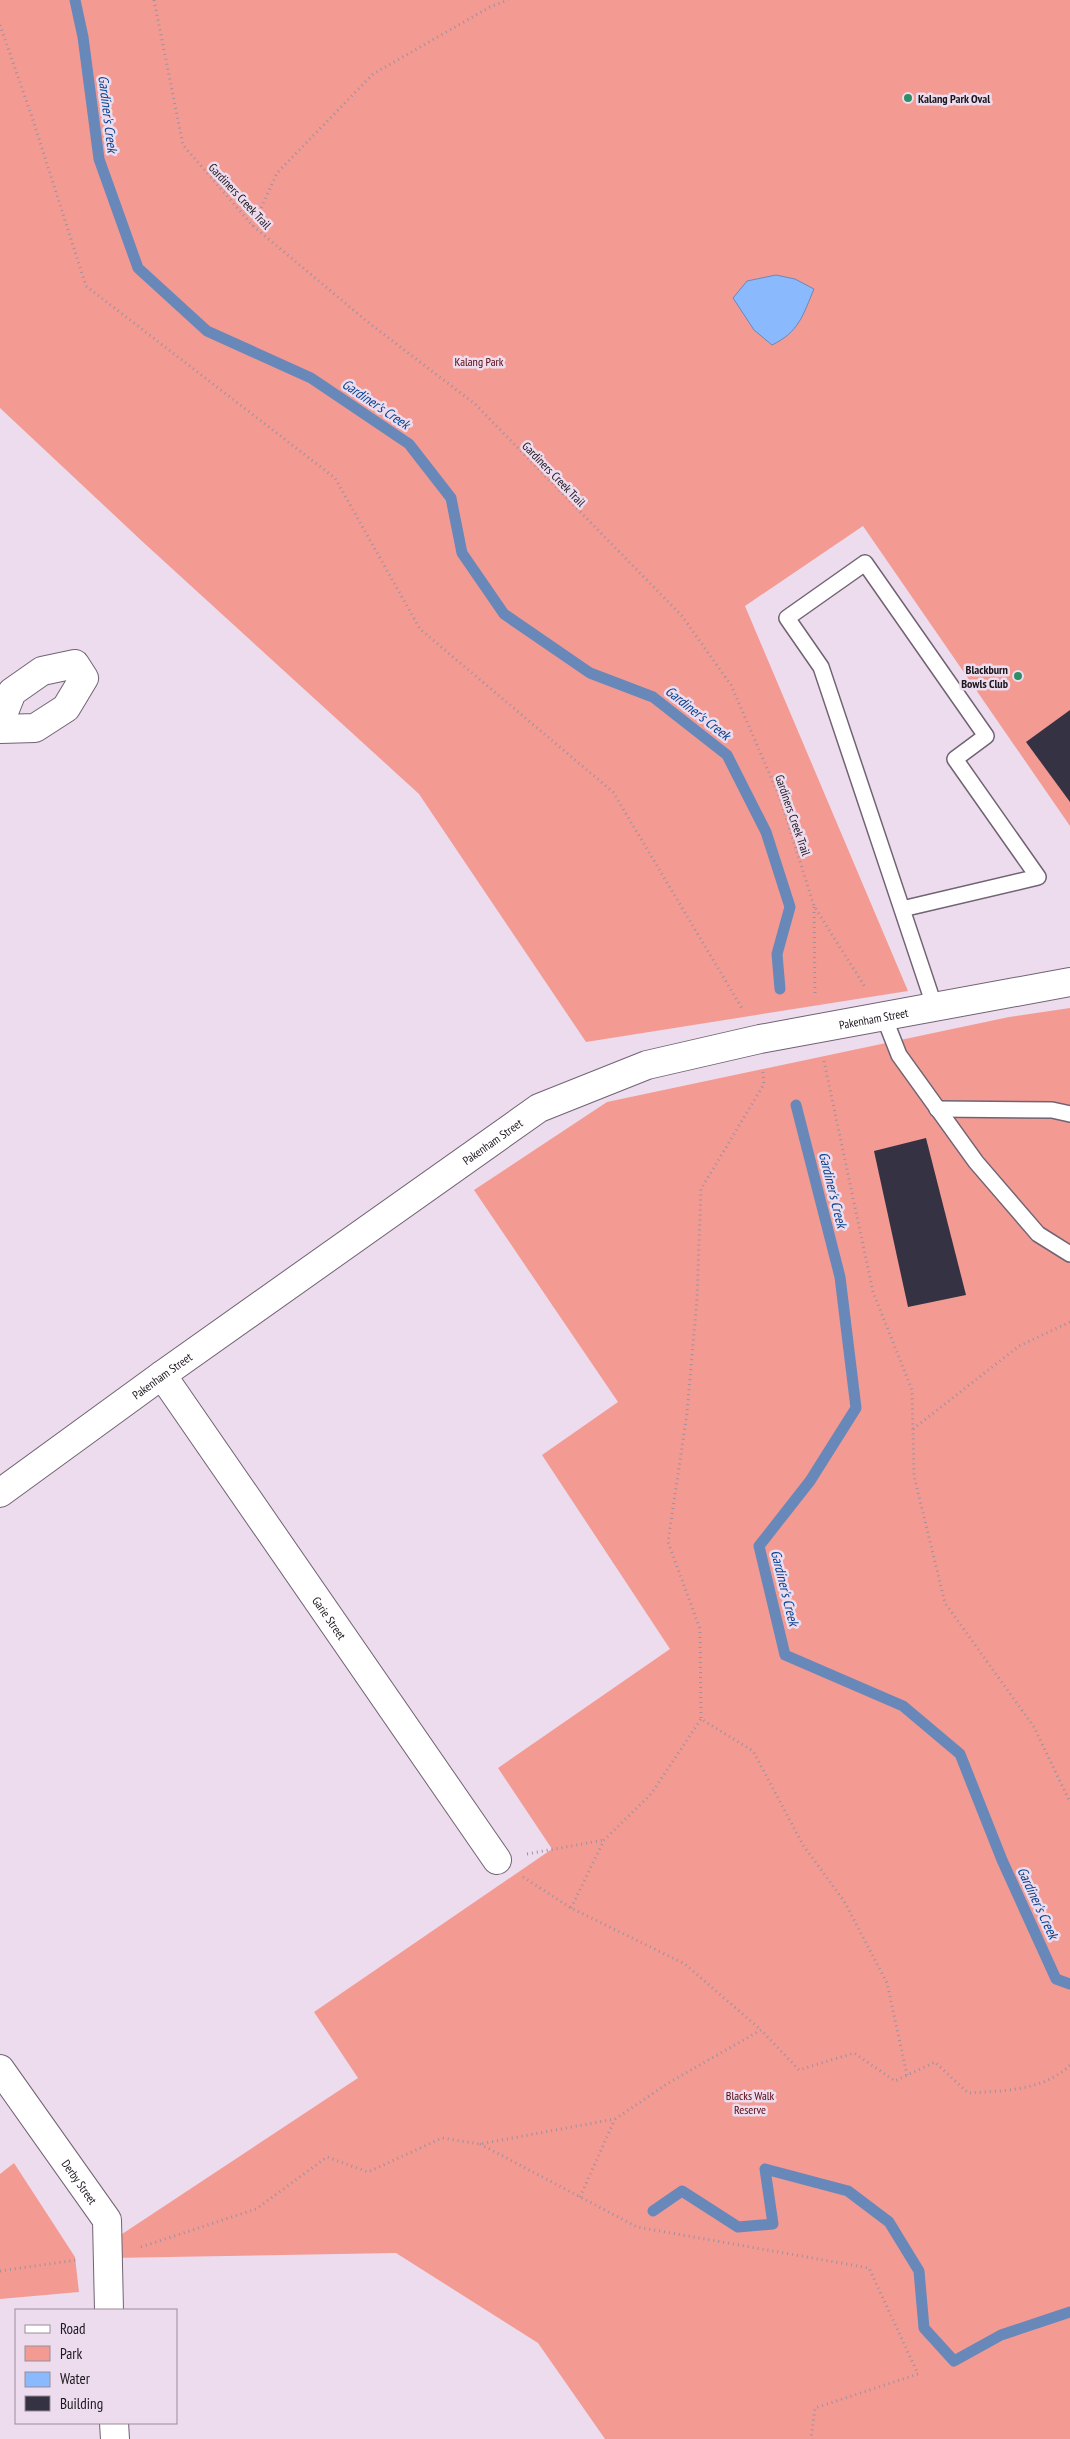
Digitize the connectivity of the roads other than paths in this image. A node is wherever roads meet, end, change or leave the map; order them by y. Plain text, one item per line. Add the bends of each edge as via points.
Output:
1 (0, 722) edge
2 (0, 729) edge
3 (902, 909) junction
4 (1070, 982) edge
5 (935, 1008) junction
6 (884, 1017) junction
7 (937, 1109) junction
8 (1070, 1114) edge
9 (1070, 1254) edge
10 (162, 1375) junction
11 (0, 1494) edge
12 (497, 1860) road end
13 (0, 2069) edge
14 (109, 2309) edge
15 (114, 2424) edge
16 (115, 2439) edge

1 - 2 street via 12,692 42,671 75,664 84,678 66,708 35,728
3 - 3 lane via 821,667 787,618 864,563 986,736 955,759 1038,876
3 - 5 lane
4 - 5 street, Pakenham Street
5 - 6 street, Pakenham Street
6 - 7 lane via 899,1055
6 - 10 street, Pakenham Street via 760,1038 647,1065 539,1108
7 - 8 lane via 1052,1110
7 - 9 lane via 976,1162 1038,1234
10 - 11 street, Pakenham Street
10 - 12 street, Garie Street
13 - 14 street, Derby Street via 107,2220
15 - 16 street

